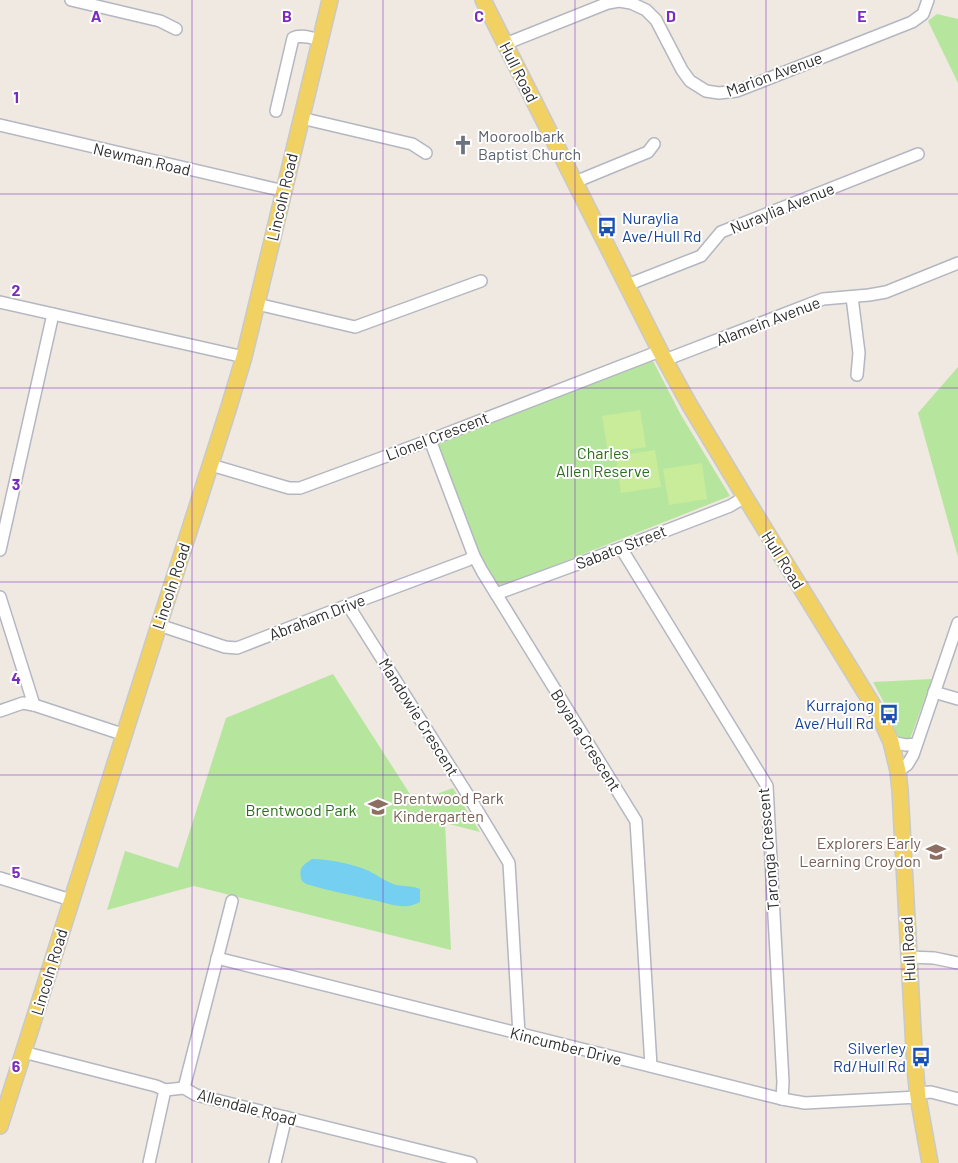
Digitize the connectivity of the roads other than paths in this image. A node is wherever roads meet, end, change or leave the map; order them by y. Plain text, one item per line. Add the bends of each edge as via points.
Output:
1 (71, 0) edge
2 (330, 0) edge
3 (482, 0) edge
4 (928, 0) edge
5 (631, 1) edge
6 (176, 28) dead end
7 (320, 40) junction
8 (505, 44) junction
9 (276, 111) dead end
10 (301, 118) junction
11 (0, 125) edge
12 (654, 144) dead end
13 (426, 153) dead end
14 (918, 154) dead end
15 (576, 182) junction
16 (284, 191) junction
17 (958, 263) edge
18 (481, 281) dead end
19 (627, 285) junction
20 (852, 297) junction
21 (0, 302) edge
22 (258, 304) junction
23 (54, 314) junction
24 (663, 355) junction
25 (244, 357) junction
26 (857, 375) dead end
27 (430, 440) junction
28 (211, 465) junction
29 (745, 498) junction
30 (621, 548) junction
31 (0, 550) edge
32 (474, 556) junction
33 (496, 594) junction
34 (0, 597) edge
35 (348, 605) junction
36 (958, 623) edge
37 (158, 625) junction
38 (934, 692) junction
39 (958, 699) edge
40 (34, 705) junction
41 (0, 711) edge
42 (125, 735) junction
43 (891, 742) junction
44 (916, 744) junction
45 (898, 771) junction
46 (0, 878) edge
47 (71, 900) junction
48 (232, 901) dead end
49 (909, 957) junction
50 (217, 958) junction
51 (958, 963) edge
52 (519, 1034) junction
53 (23, 1052) junction
54 (651, 1066) junction
55 (184, 1088) junction
56 (165, 1090) junction
57 (5, 1094) edge
58 (918, 1095) junction
59 (782, 1099) junction
60 (958, 1099) edge
61 (286, 1117) junction
62 (0, 1126) edge
63 (422, 1151) junction
64 (149, 1163) edge
65 (275, 1163) edge
66 (419, 1163) edge
67 (471, 1163) edge
68 (930, 1163) edge

1 - 6 street via 160,21
2 - 7 main road, Lincoln Road
3 - 8 main road, Hull Road
4 - 5 street, Marion Avenue via 923,14 912,22 738,91 719,94 706,91 690,81 656,20
5 - 8 street, Marion Avenue via 608,3
7 - 9 street via 305,36 293,38
7 - 10 main road, Lincoln Road
8 - 15 main road, Hull Road
10 - 13 street via 412,144
10 - 16 main road, Lincoln Road
11 - 16 street, Newman Road
12 - 15 street via 648,152
14 - 19 street, Nuraylia Avenue via 721,232 701,256
15 - 19 main road, Hull Road
16 - 22 main road, Lincoln Road
17 - 20 street, Alamein Avenue via 886,292
18 - 22 street via 355,327
19 - 24 main road, Hull Road
20 - 24 street, Alamein Avenue via 823,299
20 - 26 street via 859,353
21 - 23 street
22 - 25 main road, Lincoln Road
23 - 25 street
23 - 31 street
24 - 27 street, Lionel Crescent
24 - 29 main road, Hull Road
25 - 28 main road, Lincoln Road
27 - 28 street, Lionel Crescent via 300,488 289,488
27 - 32 street, Boyana Crescent
28 - 37 main road, Lincoln Road
29 - 30 street, Sabato Street
29 - 43 main road, Hull Road via 879,715
30 - 33 street, Sabato Street
30 - 59 street, Taronga Crescent via 767,786
32 - 33 street, Boyana Crescent
32 - 35 street, Abraham Drive
33 - 54 street, Boyana Crescent via 636,821
34 - 40 street
35 - 37 street, Abraham Drive via 237,648
35 - 52 street, Mandowie Crescent via 508,863
36 - 38 street
37 - 42 main road, Lincoln Road
38 - 39 street
38 - 44 street
40 - 41 street via 23,703
40 - 42 street
42 - 47 main road, Lincoln Road
43 - 44 street
43 - 45 main road, Hull Road
44 - 45 street via 907,765
45 - 49 main road, Hull Road
46 - 47 street
47 - 53 main road, Lincoln Road
48 - 50 street
49 - 51 street
49 - 58 main road, Hull Road
50 - 52 street, Kincumber Drive
50 - 55 street
52 - 54 street, Kincumber Drive
53 - 56 street, Allendale Road
53 - 57 main road, Lincoln Road
54 - 59 street, Kincumber Drive
55 - 56 street, Allendale Road
55 - 61 street, Allendale Road via 196,1096
56 - 64 street
57 - 62 main road, Lincoln Road
58 - 59 street, Kincumber Drive via 805,1103
58 - 60 street, Kincumber Drive via 935,1093
58 - 68 main road, Hull Road
61 - 63 street, Allendale Road
61 - 65 street
63 - 66 street
63 - 67 street, Allendale Road

